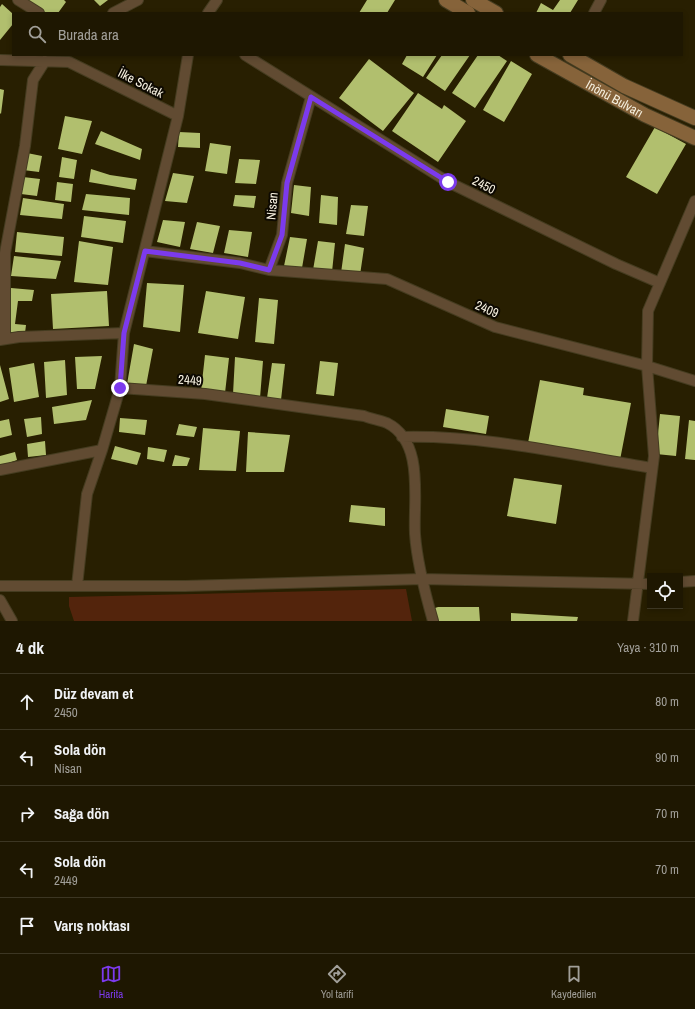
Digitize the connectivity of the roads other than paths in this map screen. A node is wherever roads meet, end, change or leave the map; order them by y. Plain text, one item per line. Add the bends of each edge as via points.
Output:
1 (138, 0) edge
2 (216, 0) edge
3 (446, 0) edge
4 (473, 0) edge
5 (601, 0) edge
6 (21, 1) edge
7 (38, 12) edge
8 (115, 12) edge
9 (209, 12) edge
10 (466, 12) edge
11 (494, 12) edge
12 (595, 12) edge
13 (188, 56) edge
14 (247, 56) edge
15 (539, 56) edge
16 (573, 56) edge
17 (70, 58) edge
18 (0, 60) edge
19 (45, 60) junction
20 (311, 97) junction
21 (178, 116) junction
22 (695, 118) edge
23 (695, 138) edge
24 (695, 201) edge
25 (145, 251) junction
26 (269, 270) junction
27 (660, 283) junction
28 (124, 333) junction
29 (2, 340) edge
30 (647, 366) junction
31 (695, 381) edge
32 (120, 388) junction
33 (402, 436) junction
34 (102, 450) junction
35 (652, 468) junction
36 (0, 470) edge
37 (422, 579) junction
38 (695, 581) edge
39 (683, 582) edge
40 (638, 584) junction
41 (647, 584) edge
42 (0, 586) edge
43 (77, 586) junction
44 (0, 600) edge
45 (12, 621) edge
46 (433, 621) edge
47 (633, 621) edge

1 - 8 street
2 - 9 street
3 - 10 main road
4 - 11 main road
5 - 12 street
6 - 7 street
13 - 21 street
14 - 20 street, 2450
15 - 23 main road, İnönü Bulvarı via 645,115
16 - 22 main road, İnönü Bulvarı via 624,86
17 - 19 street, İlke Sokak
17 - 21 street, İlke Sokak
18 - 19 street, İlke Sokak
19 - 29 street via 33,80 25,146 5,253
20 - 26 street, Nisan via 287,183 282,235
20 - 27 street, 2450 via 448,182
21 - 25 street
24 - 27 street
25 - 26 street, 2409 via 240,263
25 - 28 street
26 - 30 street, 2409 via 387,279 495,327
27 - 30 street via 648,311
28 - 29 street via 19,337
28 - 32 street
30 - 31 street, 2409
30 - 35 street via 654,456
32 - 33 street, 2449 via 205,394 364,416 388,424
32 - 34 street
33 - 35 street via 437,436 483,441
33 - 37 street, 2449 via 411,454 415,475 415,535
34 - 36 street
34 - 43 street via 87,494
35 - 40 street
37 - 40 street
37 - 43 street via 185,586
37 - 46 street, 2449
38 - 39 street
40 - 41 street
40 - 47 street
42 - 43 street
44 - 45 street

